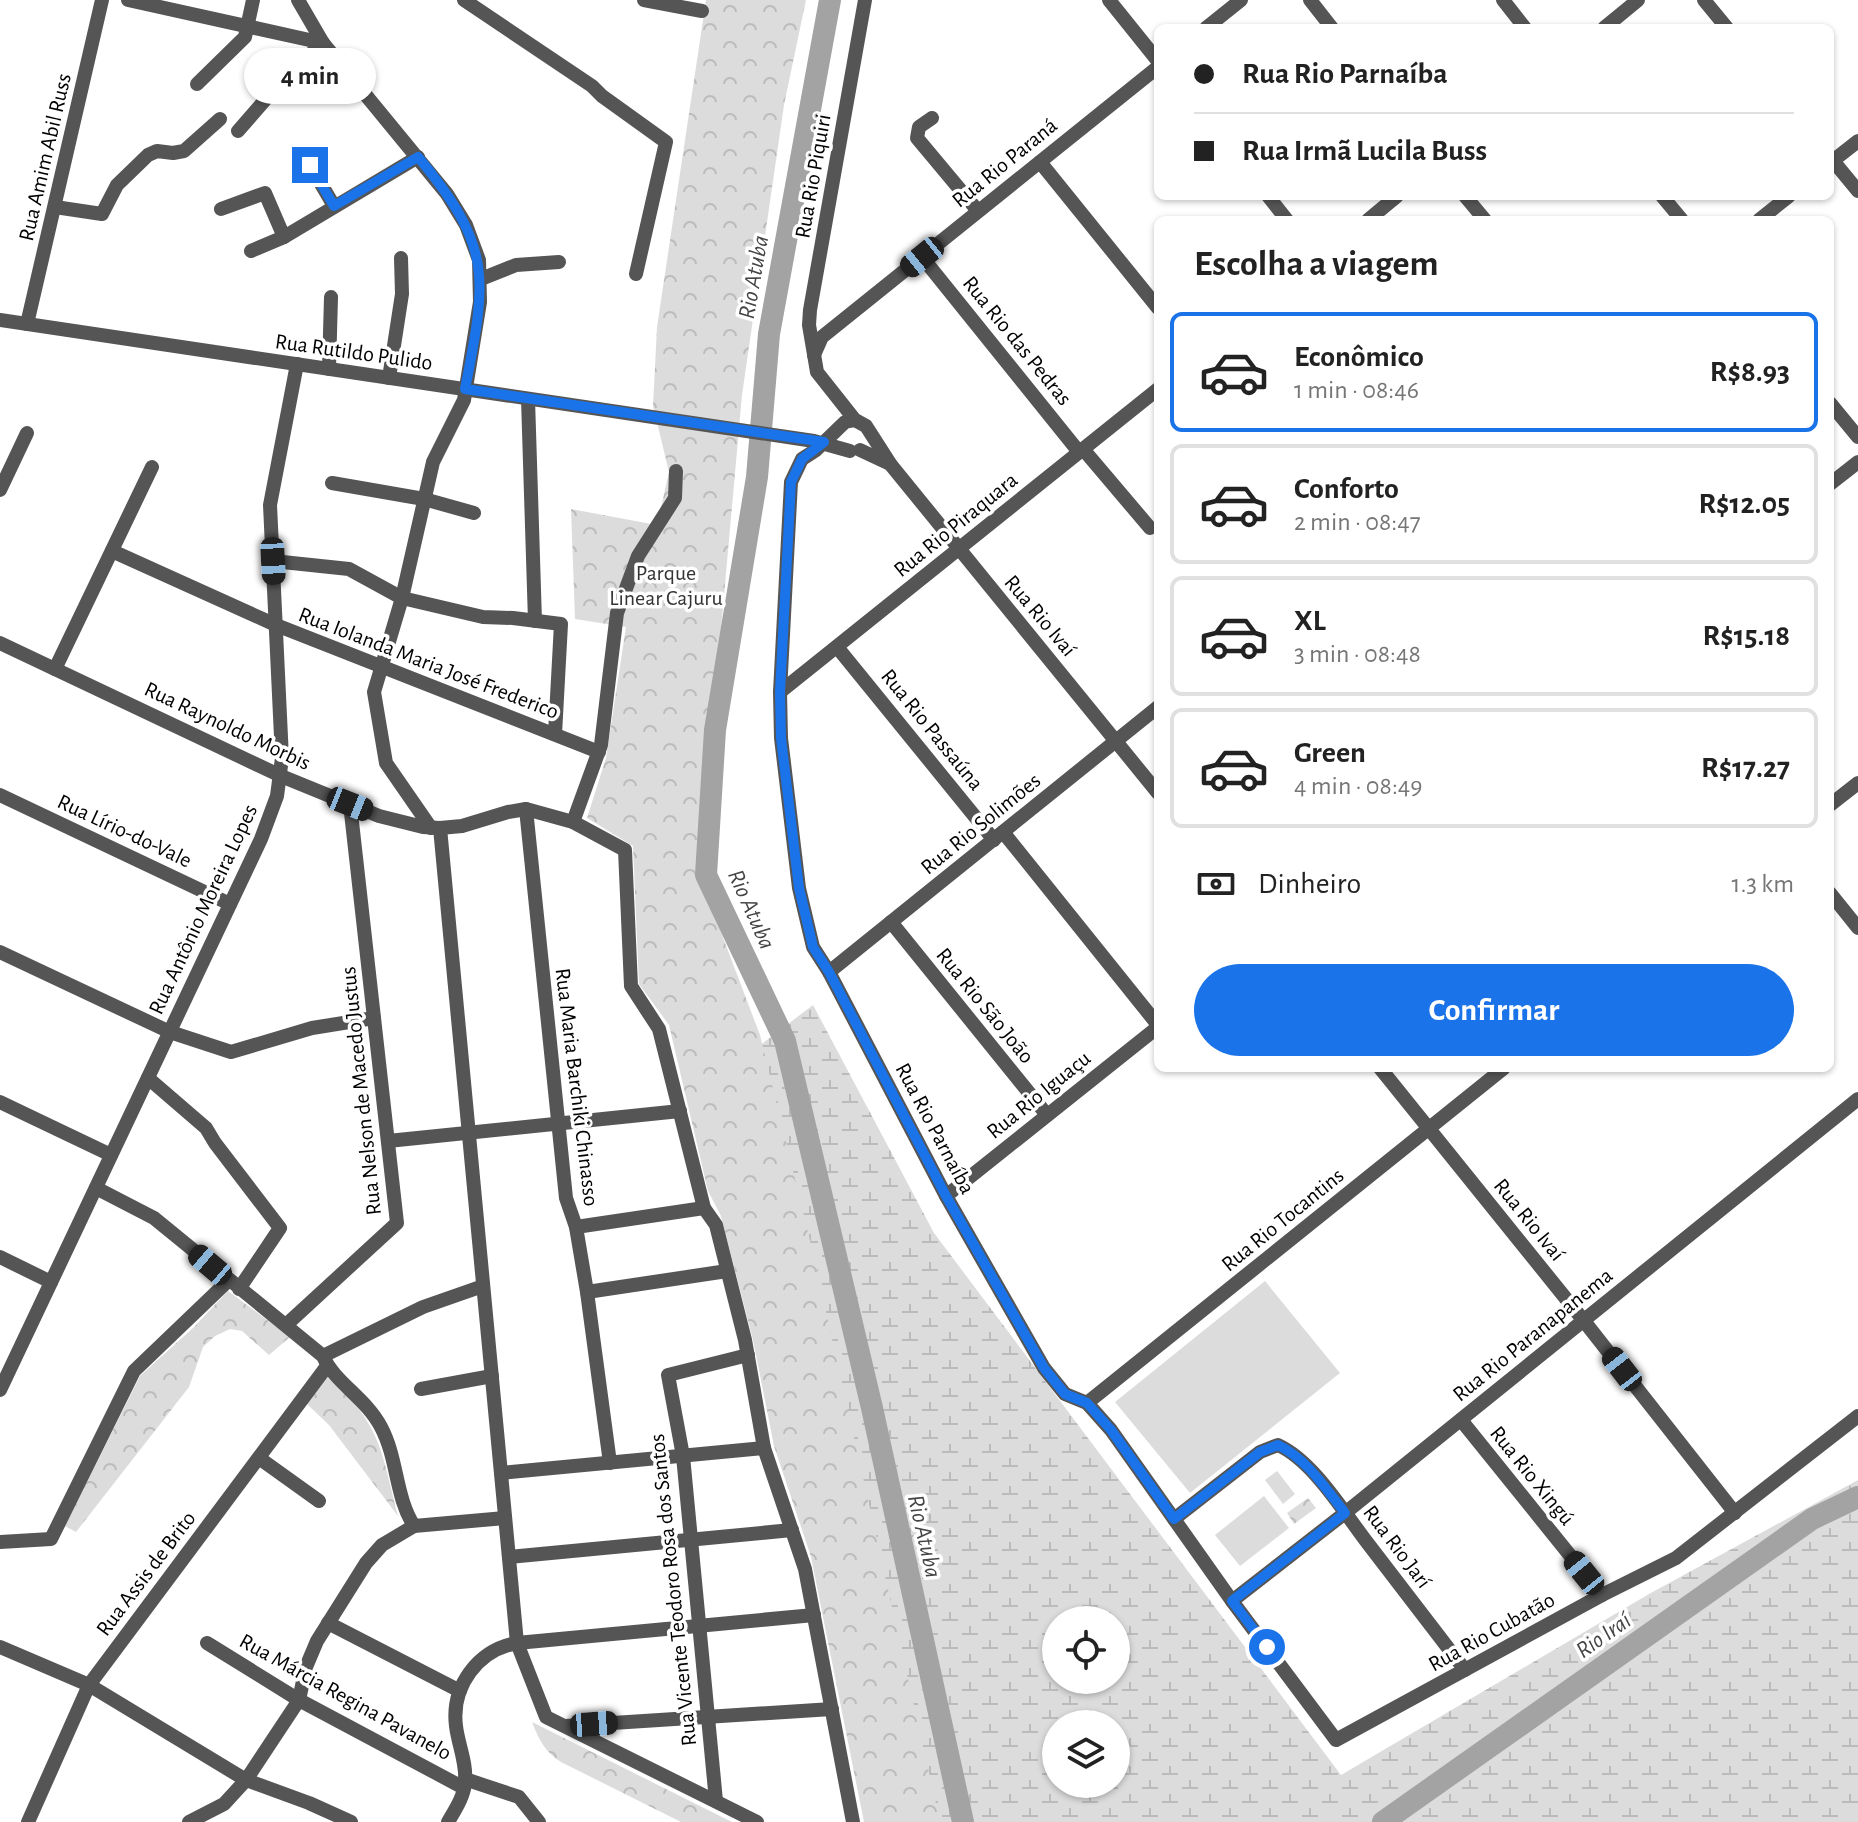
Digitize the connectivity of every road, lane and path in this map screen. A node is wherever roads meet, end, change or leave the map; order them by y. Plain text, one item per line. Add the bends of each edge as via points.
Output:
1 (102, 0) edge
2 (128, 0) edge
3 (253, 0) edge
4 (298, 0) edge
5 (464, 0) edge
6 (644, 0) edge
7 (865, 0) edge
8 (1109, 0) edge
9 (1241, 0) edge
10 (1310, 0) edge
11 (1503, 0) edge
12 (1638, 0) edge
13 (1704, 0) edge
14 (702, 11) dead end
15 (1211, 24) edge
16 (1329, 24) edge
17 (1522, 24) edge
18 (1609, 24) edge
19 (1724, 24) edge
20 (249, 27) junction
21 (323, 43) junction
22 (1154, 56) edge
23 (1154, 70) edge
24 (197, 84) dead end
25 (932, 118) dead end
26 (220, 119) dead end
27 (238, 131) dead end
28 (1858, 141) edge
29 (418, 157) junction
30 (1834, 158) edge
31 (1040, 162) junction
32 (1834, 163) edge
33 (310, 165) dead end
34 (1858, 191) edge
35 (1271, 200) edge
36 (1392, 200) edge
37 (1468, 200) edge
38 (1665, 200) edge
39 (1784, 200) edge
40 (334, 206) junction
41 (55, 207) junction
42 (221, 209) dead end
43 (978, 211) junction
44 (1284, 216) edge
45 (1373, 216) edge
46 (1482, 216) edge
47 (1679, 216) edge
48 (1764, 216) edge
49 (284, 237) junction
50 (251, 251) dead end
51 (922, 257) junction
52 (401, 258) dead end
53 (559, 262) dead end
54 (636, 274) dead end
55 (481, 279) junction
56 (331, 297) dead end
57 (1154, 303) edge
58 (0, 320) edge
59 (27, 324) junction
60 (814, 359) junction
61 (297, 364) junction
62 (329, 369) junction
63 (389, 378) junction
64 (465, 389) junction
65 (1154, 392) edge
66 (528, 399) junction
67 (1834, 408) edge
68 (848, 423) junction
69 (869, 432) junction
70 (27, 433) dead end
71 (1858, 437) edge
72 (803, 439) joint
73 (824, 442) junction
74 (1081, 450) junction
75 (855, 451) junction
76 (1858, 462) edge
77 (891, 465) junction
78 (152, 467) dead end
79 (676, 471) dead end
80 (1834, 481) edge
81 (332, 483) dead end
82 (0, 490) edge
83 (424, 499) junction
84 (474, 513) dead end
85 (1150, 528) dead end
86 (958, 550) junction
87 (112, 551) junction
88 (273, 561) junction
89 (402, 598) junction
90 (535, 621) junction
91 (276, 625) junction
92 (0, 643) edge
93 (837, 647) junction
94 (381, 666) junction
95 (55, 669) junction
96 (780, 692) junction
97 (1154, 710) edge
98 (555, 734) junction
99 (1116, 741) junction
100 (599, 752) junction
101 (281, 776) junction
102 (1858, 783) edge
103 (1154, 788) edge
104 (0, 795) edge
105 (1834, 802) edge
106 (350, 804) junction
107 (526, 809) junction
108 (573, 822) junction
109 (436, 828) junction
110 (999, 836) junction
111 (1834, 898) edge
112 (230, 904) junction
113 (891, 922) junction
114 (1858, 928) edge
115 (0, 952) edge
116 (829, 972) junction
117 (374, 1018) junction
118 (1154, 1021) edge
119 (1154, 1029) edge
120 (170, 1032) junction
121 (1383, 1072) edge
122 (1499, 1072) edge
123 (148, 1078) junction
124 (1858, 1099) edge
125 (0, 1102) edge
126 (680, 1111) junction
127 (1047, 1115) junction
128 (557, 1124) junction
129 (1429, 1129) junction
130 (469, 1133) junction
131 (388, 1141) junction
132 (111, 1155) junction
133 (96, 1188) junction
134 (946, 1196) junction
135 (704, 1208) junction
136 (576, 1227) junction
137 (0, 1257) edge
138 (727, 1271) junction
139 (51, 1282) junction
140 (234, 1284) junction
141 (483, 1286) junction
142 (587, 1292) junction
143 (1584, 1321) junction
144 (286, 1325) junction
145 (748, 1355) junction
146 (325, 1361) junction
147 (492, 1376) junction
148 (421, 1389) dead end
149 (0, 1390) edge
150 (1087, 1403) junction
151 (1858, 1416) edge
152 (1461, 1420) junction
153 (764, 1448) junction
154 (683, 1456) junction
155 (259, 1458) junction
156 (610, 1463) junction
157 (501, 1473) junction
158 (319, 1501) dead end
159 (1345, 1513) junction
160 (1735, 1513) junction
161 (505, 1518) junction
162 (1174, 1519) junction
163 (414, 1526) junction
164 (792, 1530) junction
165 (692, 1540) junction
166 (0, 1542) edge
167 (509, 1557) junction
168 (1602, 1595) junction
169 (1232, 1601) junction
170 (814, 1615) junction
171 (328, 1623) junction
172 (700, 1626) junction
173 (207, 1643) dead end
174 (517, 1643) junction
175 (0, 1647) edge
176 (1465, 1670) junction
177 (89, 1685) junction
178 (460, 1691) junction
179 (299, 1700) junction
180 (832, 1709) junction
181 (708, 1717) junction
182 (566, 1726) junction
183 (1336, 1740) joint
184 (246, 1780) junction
185 (465, 1784) junction
186 (716, 1801) junction
187 (28, 1822) edge
188 (189, 1822) edge
189 (351, 1822) edge
190 (448, 1822) edge
191 (539, 1822) edge
192 (757, 1822) edge
193 (853, 1822) edge

1 - 41 street, Rua Amim Abil Russ
2 - 20 street
3 - 20 street
4 - 21 street
5 - 54 street via 666,142
6 - 14 street
7 - 60 street, Rua Rio Piquiri via 810,310
8 - 22 street
9 - 15 street
10 - 16 street
11 - 17 street
12 - 18 street
13 - 19 street
20 - 21 street
20 - 24 street via 241,43
21 - 27 street
21 - 29 street
23 - 31 street, Rua Rio Paraná
25 - 43 street via 919,127 917,138
26 - 41 street via 184,151 148,155 117,185 102,214
28 - 30 street
29 - 40 street
29 - 55 street via 466,225
31 - 43 street, Rua Rio Paraná
31 - 57 street
32 - 34 street
33 - 40 street
35 - 44 street
36 - 45 street
37 - 46 street
38 - 47 street
39 - 48 street
40 - 49 street
41 - 59 street, Rua Amim Abil Russ
42 - 49 street via 265,193
43 - 51 street, Rua Rio Paraná
49 - 50 street
51 - 60 street, Rua Rio Paraná via 822,337
51 - 74 street, Rua Rio das Pedras
52 - 63 street via 402,294
53 - 55 street via 516,265
55 - 64 street
56 - 62 street
58 - 59 street, Rua Rutildo Pulido
59 - 61 street, Rua Rutildo Pulido
60 - 68 street
61 - 62 street, Rua Rutildo Pulido
61 - 88 street, Rua Antônio Moreira Lopes via 270,505
62 - 63 street, Rua Rutildo Pulido
63 - 64 street, Rua Rutildo Pulido
64 - 66 street, Rua Rutildo Pulido
64 - 83 street via 433,462
65 - 74 street, Rua Rio Piraquara
66 - 72 street, Rua Rutildo Pulido
66 - 90 street
67 - 71 street
68 - 69 street via 861,422
68 - 73 street
68 - 75 street via 838,431 840,444
69 - 75 street via 868,442
69 - 77 street, Rua Rio Ivaí
70 - 82 street
72 - 73 street, Rua Rio Ivaí
73 - 75 street, Rua Rio Ivaí
73 - 96 street, Rua Rio Parnaíba via 802,459 791,482
74 - 85 street, Rua Rio das Pedras
74 - 86 street, Rua Rio Piraquara
75 - 77 street, Rua Rio Ivaí
76 - 80 street
77 - 86 street, Rua Rio Ivaí
78 - 87 street
79 - 100 street via 675,498 638,556 617,613
81 - 83 street
83 - 84 street
83 - 89 street
86 - 93 street, Rua Rio Piraquara
86 - 99 street, Rua Rio Ivaí
87 - 91 street, Rua Iolanda Maria José Frederico
87 - 95 street
88 - 89 street via 349,569
88 - 91 street, Rua Antônio Moreira Lopes
89 - 90 street via 483,617
89 - 94 street
90 - 98 street via 561,624
91 - 94 street, Rua Iolanda Maria José Frederico
91 - 101 street, Rua Antônio Moreira Lopes
92 - 95 street, Rua Raynoldo Morbis
93 - 96 street, Rua Rio Piraquara
93 - 110 street, Rua Rio Passaúna
94 - 98 street, Rua Iolanda Maria José Frederico
94 - 109 street via 374,692 386,763
95 - 101 street, Rua Raynoldo Morbis
96 - 116 street, Rua Rio Parnaíba via 799,888 813,947
97 - 99 street, Rua Rio Solimões
98 - 100 street, Rua Iolanda Maria José Frederico
99 - 103 street, Rua Rio Ivaí
99 - 110 street, Rua Rio Solimões
100 - 108 street
101 - 106 street, Rua Raynoldo Morbis
101 - 112 street, Rua Antônio Moreira Lopes via 271,817
102 - 105 street
104 - 112 street, Rua Lírio-do-Vale
106 - 109 street, Rua Raynoldo Morbis
106 - 117 street, Rua Nelson de Macedo Justus
107 - 108 street, Rua Raynoldo Morbis
107 - 109 street, Rua Raynoldo Morbis
107 - 128 street, Rua Maria Barchiki Chinasso
108 - 126 street, Rua Raynoldo Morbis via 625,850 631,986 659,1029
109 - 130 street
110 - 113 street, Rua Rio Solimões
110 - 118 street, Rua Rio Passaúna
111 - 114 street
112 - 120 street, Rua Antônio Moreira Lopes
113 - 116 street, Rua Rio Solimões
113 - 127 street, Rua Rio São João
115 - 120 street
116 - 134 street, Rua Rio Parnaíba
117 - 120 street via 312,1028 231,1052
117 - 131 street, Rua Nelson de Macedo Justus
119 - 127 street, Rua Rio Iguaçu
120 - 123 street, Rua Antônio Moreira Lopes
121 - 129 street, Rua Rio Ivaí
122 - 129 street, Rua Rio Tocantins
123 - 132 street, Rua Antônio Moreira Lopes
123 - 140 street via 206,1128 280,1228
124 - 143 street, Rua Rio Paranapanema
125 - 132 street
126 - 128 street
126 - 135 street
127 - 134 street, Rua Rio Iguaçu
128 - 130 street
128 - 136 street, Rua Maria Barchiki Chinasso via 566,1198
129 - 143 street, Rua Rio Ivaí
129 - 150 street, Rua Rio Tocantins
130 - 131 street
130 - 141 street
131 - 144 street, Rua Nelson de Macedo Justus via 397,1223
132 - 133 street, Rua Antônio Moreira Lopes
133 - 139 street, Rua Antônio Moreira Lopes
133 - 140 street via 147,1213
134 - 150 street, Rua Rio Parnaíba via 1044,1368 1065,1394
135 - 136 street
135 - 138 street via 716,1225
136 - 142 street, Rua Maria Barchiki Chinasso
137 - 139 street
138 - 142 street
138 - 145 street
139 - 149 street, Rua Antônio Moreira Lopes
140 - 144 street
140 - 166 street via 134,1371 54,1535
141 - 146 street, Rua Assis de Brito via 423,1307
141 - 147 street
142 - 156 street, Rua Maria Barchiki Chinasso
143 - 152 street, Rua Rio Paranapanema
143 - 160 street, Rua Rio Ivaí
144 - 146 street
145 - 153 street
145 - 154 street, Rua Vicente Teodoro Rosa dos Santos via 668,1375
146 - 155 street, Rua Assis de Brito
146 - 163 street via 383,1429 402,1504
147 - 148 street
147 - 157 street
150 - 162 street, Rua Rio Parnaíba
151 - 160 street, Rua Rio Cubatão
152 - 159 street, Rua Rio Paranapanema
152 - 168 street, Rua Rio Xingú
153 - 154 street
153 - 164 street
154 - 156 street
154 - 165 street, Rua Vicente Teodoro Rosa dos Santos
155 - 158 street
155 - 177 street, Rua Assis de Brito
156 - 157 street
157 - 161 street
159 - 162 street, Rua Rio Jarí via 1310,1470 1278,1445 1260,1452
159 - 169 street, Rua Rio Paranapanema
159 - 176 street, Rua Rio Jarí
160 - 168 street, Rua Rio Cubatão via 1676,1558
161 - 163 street
161 - 167 street
162 - 169 street, Rua Rio Parnaíba
163 - 171 street via 374,1553
164 - 165 street
164 - 170 street
165 - 167 street
165 - 172 street, Rua Vicente Teodoro Rosa dos Santos
167 - 174 street
168 - 176 street, Rua Rio Cubatão
169 - 183 street, Rua Rio Parnaíba
170 - 172 street
170 - 180 street
171 - 178 street
171 - 179 street via 311,1654
172 - 174 street
172 - 181 street, Rua Vicente Teodoro Rosa dos Santos
173 - 179 street, Rua Márcia Regina Pavanelo
174 - 178 street via 483,1658
174 - 182 street via 546,1717
175 - 177 street
176 - 183 street, Rua Rio Cubatão
177 - 184 street
177 - 187 street, Rua Assis de Brito
178 - 185 street via 455,1720
179 - 184 street
179 - 185 street, Rua Márcia Regina Pavanelo
180 - 181 street
180 - 193 street
181 - 182 street
181 - 186 street, Rua Vicente Teodoro Rosa dos Santos
182 - 186 street
184 - 188 street via 224,1804
184 - 189 street
185 - 190 street
185 - 191 street, Rua Márcia Regina Pavanelo via 512,1793
186 - 192 street

